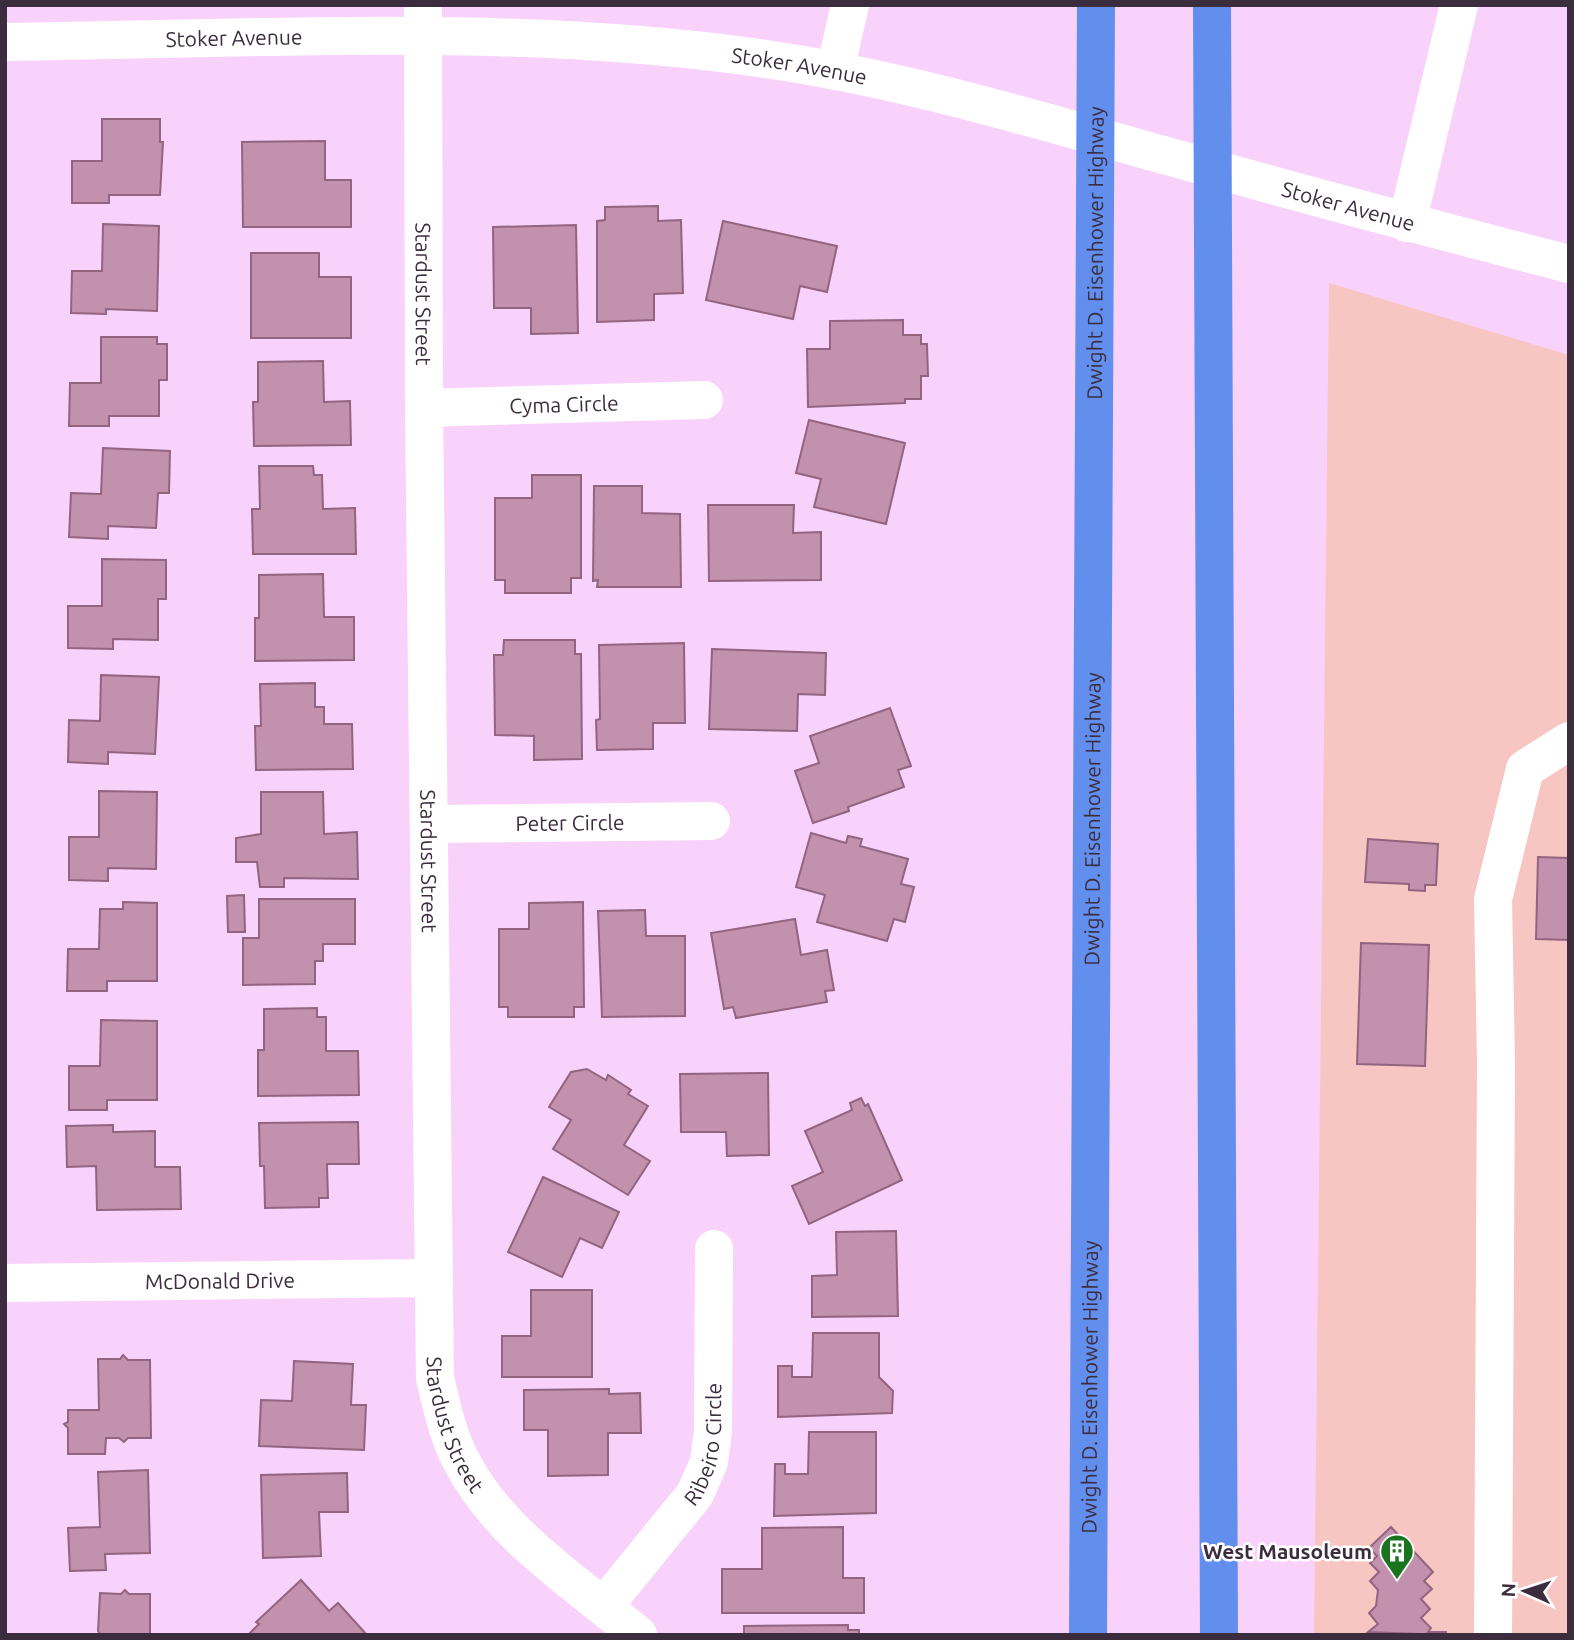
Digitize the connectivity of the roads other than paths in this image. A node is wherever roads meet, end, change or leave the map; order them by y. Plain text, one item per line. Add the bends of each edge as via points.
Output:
1 (849, 5) edge
2 (1096, 5) edge
3 (1459, 5) edge
4 (1212, 14) edge
5 (423, 21) edge
6 (5, 42) edge
7 (835, 71) junction
8 (1407, 223) junction
9 (1569, 264) edge
10 (704, 400) dead end
11 (424, 408) junction
12 (1569, 741) edge
13 (711, 821) dead end
14 (430, 824) junction
15 (715, 1249) dead end
16 (433, 1278) junction
17 (5, 1283) edge
18 (604, 1606) junction
19 (639, 1635) edge
20 (1088, 1635) edge
21 (1219, 1635) edge
22 (1493, 1635) edge

1 - 7 street
2 - 20 highway, Dwight D. Eisenhower Highway
3 - 8 street
4 - 21 highway
5 - 6 street, Stoker Avenue
5 - 7 street, Stoker Avenue via 515,37 644,44
5 - 11 street, Stardust Street
7 - 8 street, Stoker Avenue via 962,99
8 - 9 street, Stoker Avenue
10 - 11 street, Cyma Circle
11 - 14 street, Stardust Street
12 - 22 street via 1525,769 1493,899
13 - 14 street, Peter Circle
14 - 16 street, Stardust Street
15 - 18 street, Ribeiro Circle via 709,1462 695,1494
16 - 17 street, McDonald Drive
16 - 18 street, Stardust Street via 435,1378 462,1464 488,1503 520,1536
18 - 19 street, Stardust Street

